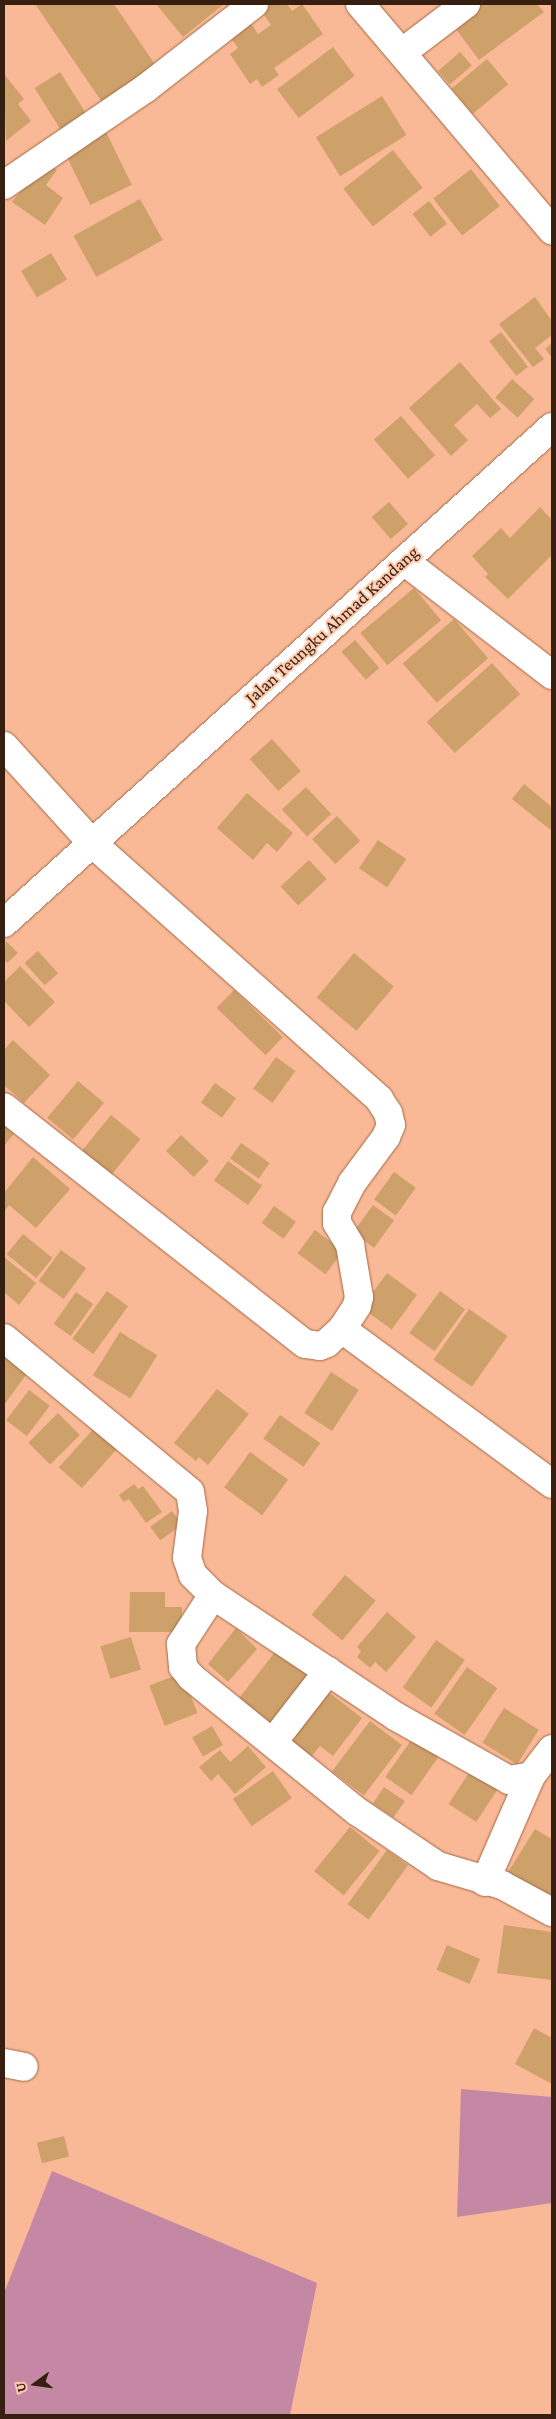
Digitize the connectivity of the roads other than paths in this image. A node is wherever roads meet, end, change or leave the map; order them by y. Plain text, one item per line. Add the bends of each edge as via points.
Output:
1 (254, 4) edge
2 (360, 4) edge
3 (466, 4) edge
4 (404, 52) junction
5 (4, 185) edge
6 (552, 230) edge
7 (552, 427) edge
8 (404, 561) junction
9 (552, 675) edge
10 (4, 746) edge
11 (104, 832) junction
12 (4, 923) edge
13 (4, 1107) edge
14 (342, 1329) junction
15 (4, 1338) edge
16 (552, 1484) edge
17 (213, 1595) junction
18 (328, 1671) junction
19 (273, 1742) junction
20 (552, 1749) edge
21 (531, 1776) junction
22 (485, 1882) junction
23 (552, 1912) edge

1 - 5 street via 146,88
2 - 4 street
3 - 4 street
4 - 6 street
7 - 8 street, Jalan Teungku Ahmad Kandang
8 - 9 street
8 - 11 street, Jalan Teungku Ahmad Kandang
10 - 11 street
11 - 12 street, Jalan Teungku Ahmad Kandang
11 - 14 street via 379,1099 388,1113 391,1125 386,1137 352,1183 337,1212 337,1223 350,1245 359,1296 357,1306
13 - 14 street via 305,1344 320,1346
14 - 16 street
15 - 17 street via 190,1492 193,1511 187,1558 193,1575
17 - 18 street
17 - 19 street via 181,1644 183,1668
18 - 19 street
18 - 21 street via 395,1716 509,1780
19 - 22 street via 358,1812 438,1866
20 - 21 street
21 - 22 street
22 - 23 street via 502,1885

